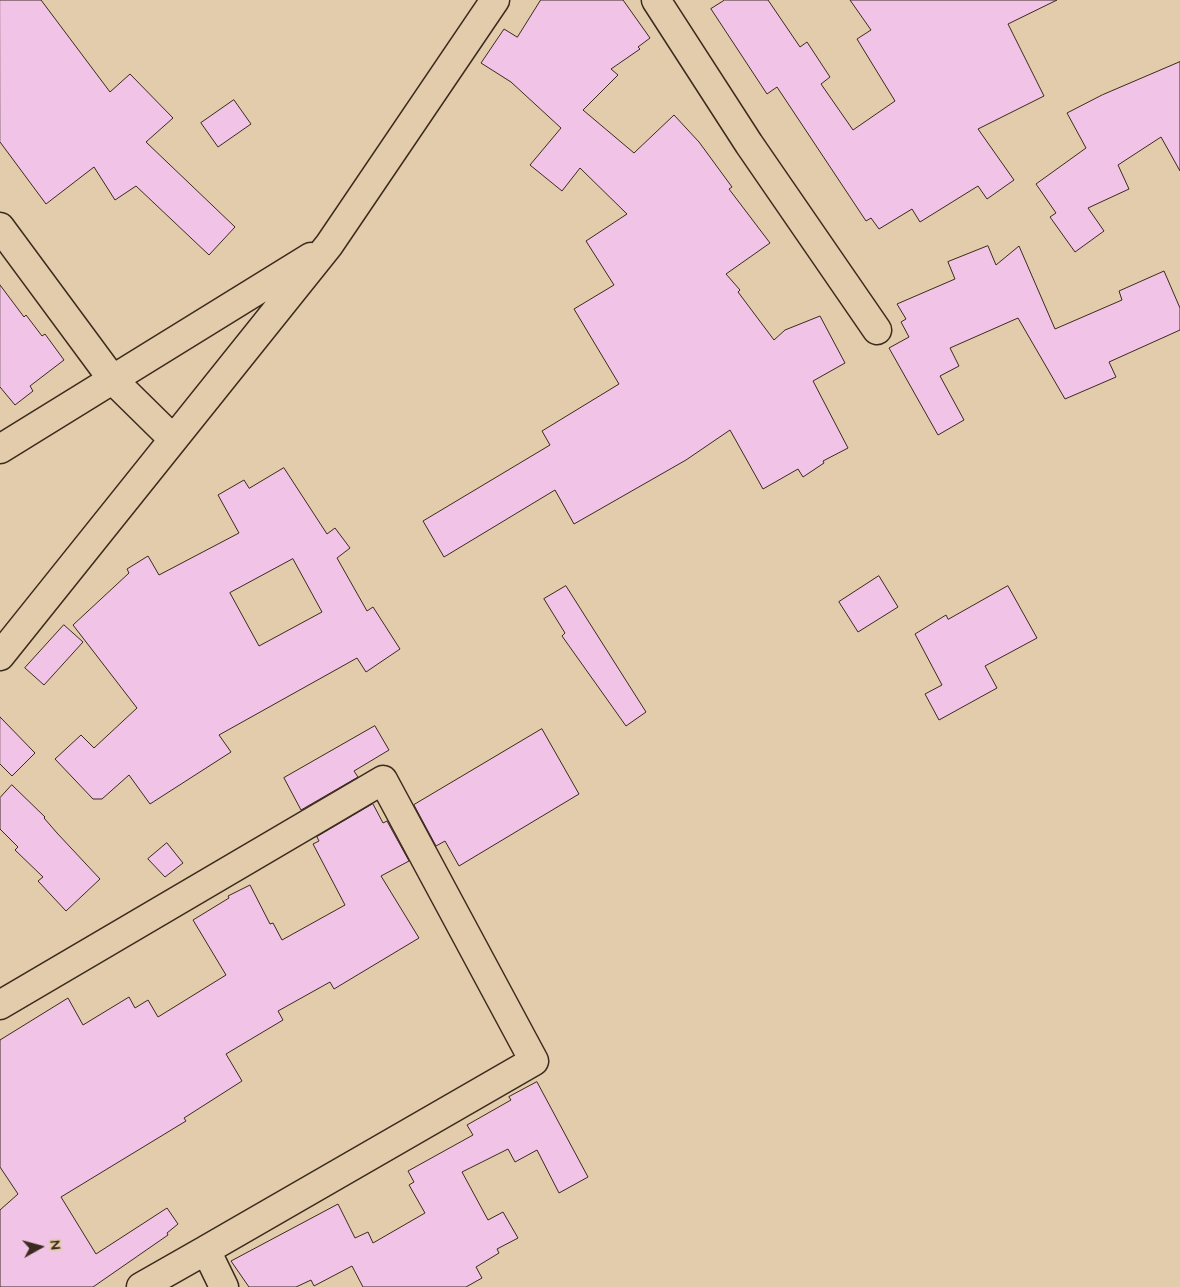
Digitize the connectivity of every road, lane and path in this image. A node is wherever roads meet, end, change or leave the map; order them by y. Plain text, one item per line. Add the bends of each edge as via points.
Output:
1 (495, 0) edge
2 (656, 0) edge
3 (0, 227) edge
4 (329, 245) junction
5 (877, 330) dead end
6 (113, 380) junction
7 (173, 439) junction
8 (0, 449) edge
9 (0, 656) edge
10 (0, 1005) edge
11 (206, 1250) junction
12 (141, 1287) edge
13 (224, 1287) edge

1 - 4 street
2 - 5 street via 749,144
3 - 6 street
4 - 6 street
4 - 7 street
6 - 7 street
6 - 8 street
7 - 9 street
10 - 11 street via 383,780 534,1061
11 - 12 street
11 - 13 street

